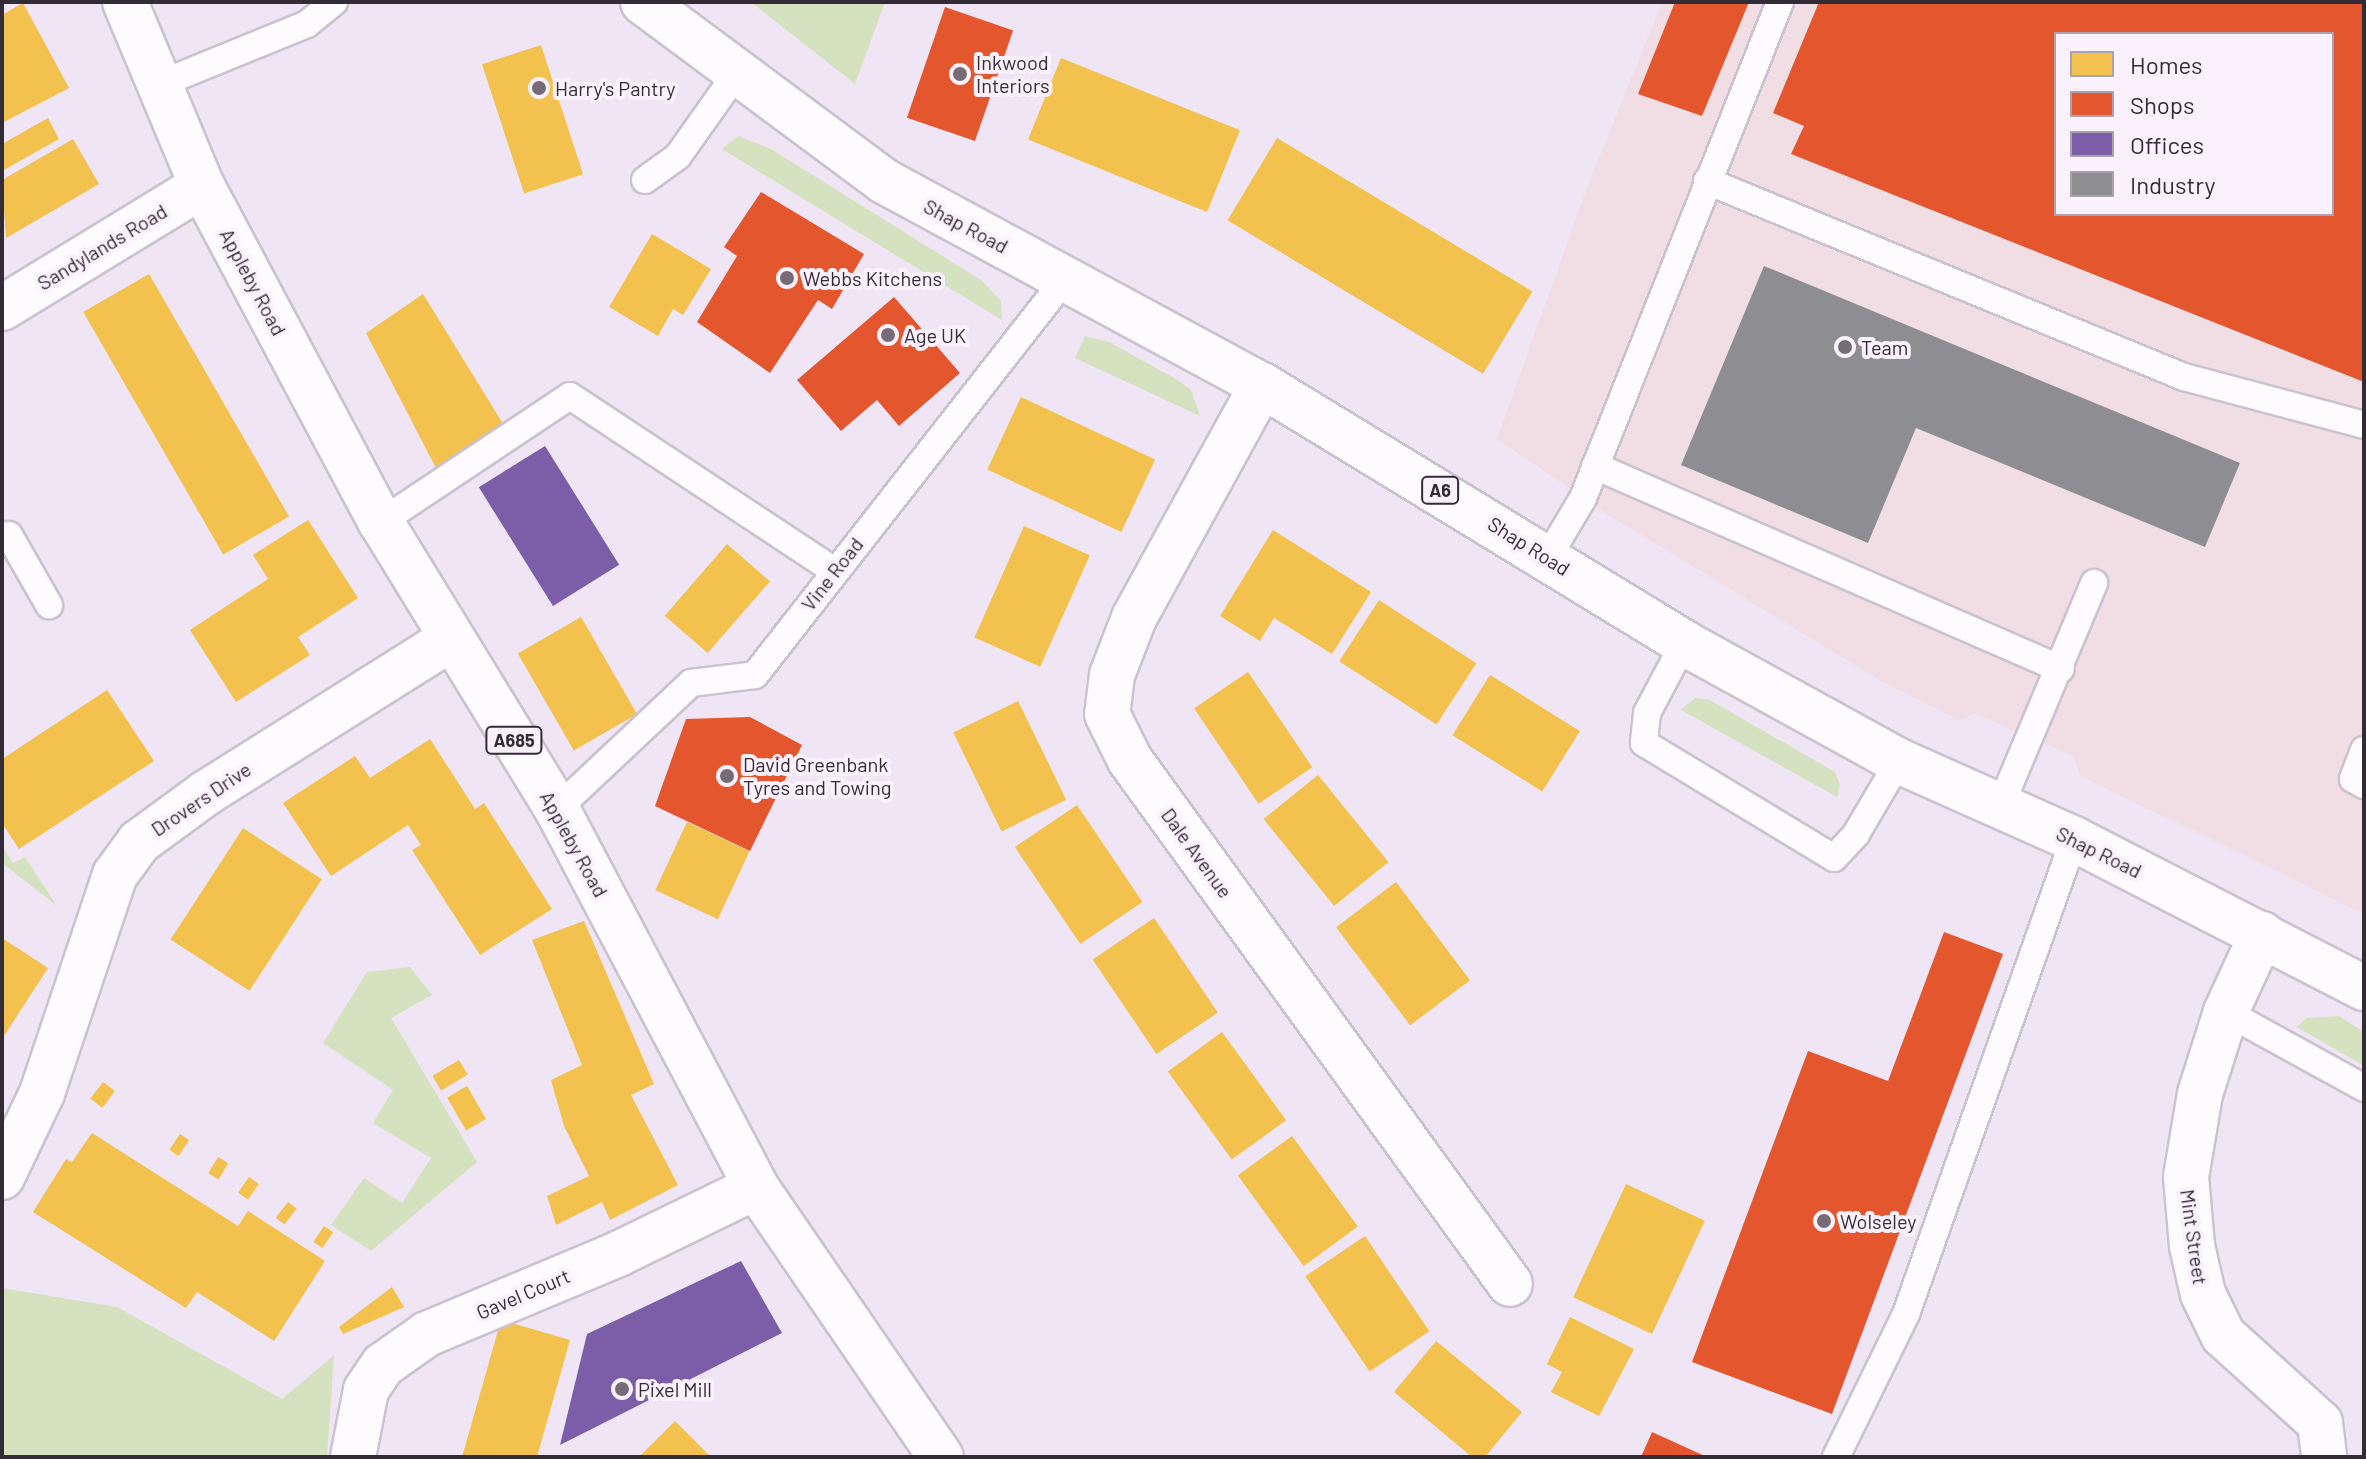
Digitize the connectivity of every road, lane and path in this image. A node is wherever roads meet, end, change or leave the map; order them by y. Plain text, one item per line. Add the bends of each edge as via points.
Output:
1 (125, 2) edge
2 (334, 2) edge
3 (643, 2) edge
4 (1780, 2) edge
5 (736, 74) junction
6 (160, 84) junction
7 (645, 180) dead end
8 (1707, 181) junction
9 (202, 186) junction
10 (1065, 279) junction
11 (2, 308) edge
12 (1262, 385) junction
13 (2364, 425) edge
14 (1595, 466) junction
15 (381, 522) junction
16 (4, 532) edge
17 (1548, 557) junction
18 (834, 571) junction
19 (2094, 583) dead end
20 (49, 605) dead end
21 (451, 639) junction
22 (1684, 643) junction
23 (2061, 669) junction
24 (2364, 750) edge
25 (1899, 761) junction
26 (2364, 785) edge
27 (2000, 807) junction
28 (557, 809) junction
29 (2074, 839) junction
30 (2262, 934) junction
31 (2364, 988) edge
32 (2226, 1012) junction
33 (2364, 1088) edge
34 (2, 1177) edge
35 (756, 1187) junction
36 (1510, 1284) dead end
37 (353, 1457) edge
38 (941, 1457) edge
39 (1836, 1457) edge
40 (2324, 1457) edge

1 - 6 main road, Appleby Road / A685
2 - 6 lane via 307,24
3 - 5 main road, Shap Road / A6
4 - 8 lane
5 - 7 lane via 678,156
5 - 10 main road, Shap Road / A6 via 884,181
6 - 9 main road, Appleby Road / A685
8 - 13 lane via 2184,377
8 - 14 lane
9 - 11 main road, Sandylands Road
9 - 15 main road, Appleby Road / A685
10 - 12 main road, Shap Road / A6
10 - 18 lane, Vine Road
12 - 17 main road, Shap Road / A6
12 - 36 main road, Dale Avenue via 1134,618 1112,675 1107,714 1130,760
14 - 17 lane
14 - 23 lane
15 - 18 lane via 570,396
15 - 21 main road, Appleby Road / A685
16 - 20 lane
17 - 22 main road, Shap Road / A6
18 - 28 lane, Vine Road via 755,675 691,683
19 - 23 lane
21 - 28 main road, Appleby Road / A685
21 - 34 main road, Drovers Drive via 206,793 139,842 115,875 42,1093
22 - 25 main road, Shap Road / A6
22 - 25 lane via 1647,713 1644,743 1834,858 1856,834
23 - 27 lane
24 - 26 lane via 2353,779
25 - 27 main road, Shap Road / A6
27 - 29 main road, Shap Road / A6
28 - 35 main road, Appleby Road / A685
29 - 30 main road, Shap Road / A6
29 - 39 lane via 1906,1314
30 - 31 main road, Shap Road / A6
30 - 32 main road, Mint Street
32 - 33 lane
32 - 40 main road, Mint Street via 2200,1094 2186,1177 2203,1294 2223,1335 2320,1423
35 - 37 main road, Gavel Court via 618,1254 427,1334 383,1365 366,1390
35 - 38 main road, Appleby Road / A685

